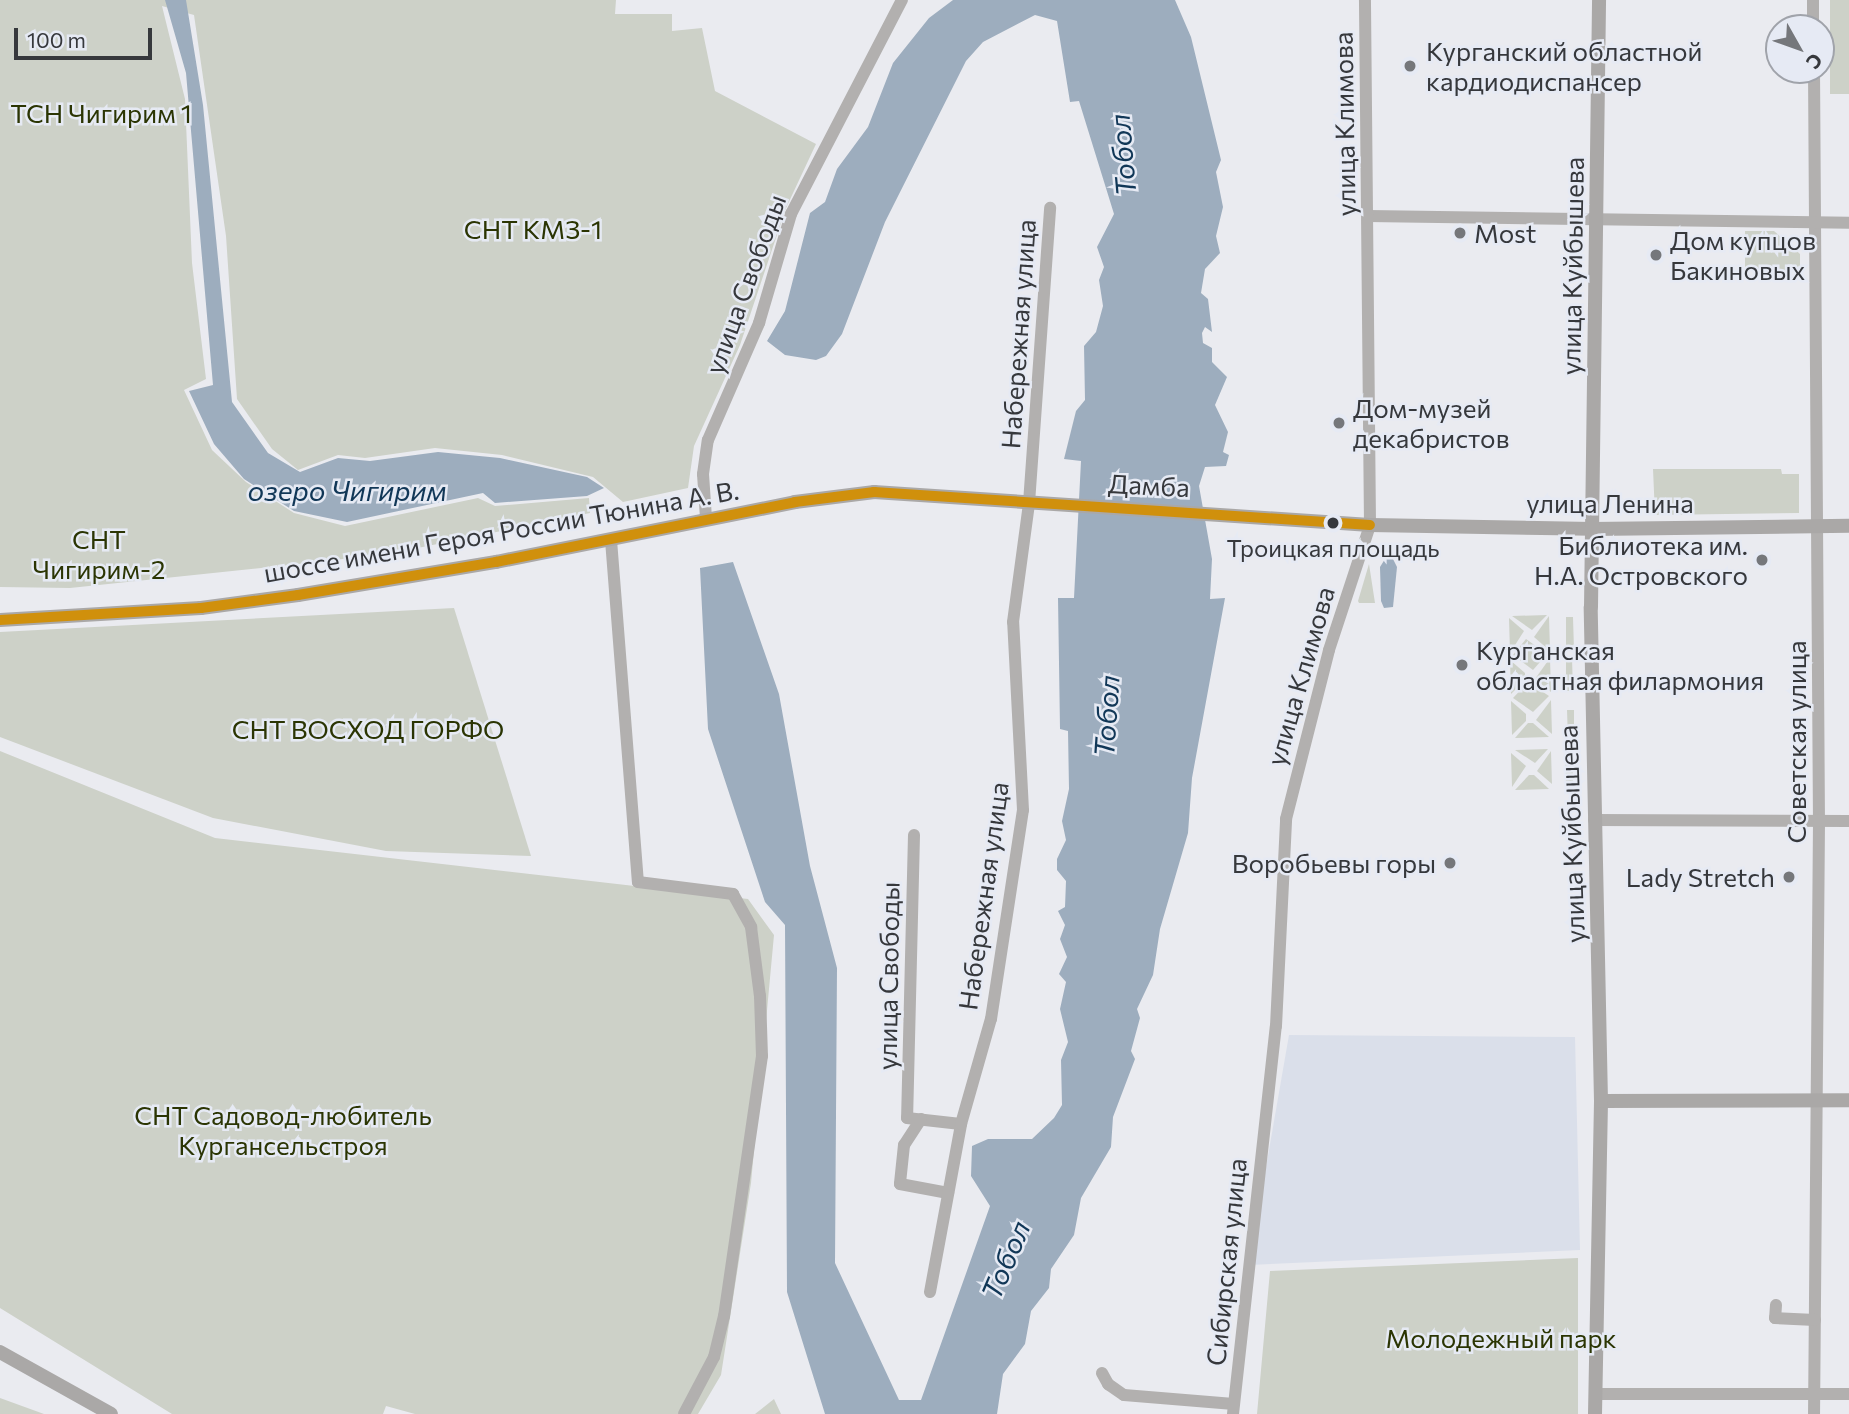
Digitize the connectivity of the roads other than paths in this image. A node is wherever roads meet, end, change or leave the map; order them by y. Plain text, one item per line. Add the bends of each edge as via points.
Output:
1 (902, 0) edge
2 (1365, 0) edge
3 (1598, 0) edge
4 (1814, 84) edge
5 (1050, 208) dead end
6 (1368, 216) junction
7 (1598, 220) junction
8 (1817, 223) junction
9 (1849, 223) edge
10 (1029, 503) junction
11 (706, 518) junction
12 (1370, 525) junction
13 (1818, 526) junction
14 (1849, 526) edge
15 (1592, 529) junction
16 (611, 540) junction
17 (0, 621) edge
18 (1594, 820) junction
19 (1849, 821) edge
20 (1819, 822) junction
21 (914, 835) dead end
22 (1819, 1100) junction
23 (1849, 1100) edge
24 (1601, 1101) junction
25 (1265, 1115) joint
26 (921, 1119) junction
27 (961, 1124) junction
28 (948, 1193) junction
29 (930, 1292) dead end
30 (1776, 1305) dead end
31 (1815, 1320) junction
32 (0, 1352) edge
33 (1102, 1373) dead end
34 (1814, 1393) junction
35 (1595, 1394) junction
36 (1849, 1394) edge
37 (1234, 1409) edge
38 (111, 1414) edge
39 (684, 1414) edge
40 (1595, 1414) edge
41 (1814, 1414) edge

1 - 11 street, улица Свободы via 791,214 759,323 708,440 703,474
2 - 6 street, улица Климова
3 - 7 main road, улица Куйбышева
4 - 8 street, Советская улица
5 - 10 street, Набережная улица
6 - 7 street
6 - 12 street, улица Климова
7 - 8 street
7 - 15 main road, улица Куйбышева
8 - 9 street
8 - 13 street, Советская улица
10 - 11 main road, шоссе имени Героя России Тюнина А. В. via 874,492
10 - 12 main road, Дамба
10 - 27 street, Набережная улица via 1013,622 1023,810 991,1018
11 - 16 main road, шоссе имени Героя России Тюнина А. В.
12 - 15 main road, улица Ленина
12 - 25 street, улица Климова via 1329,650 1290,795 1282,864 1276,1026
13 - 14 main road, улица Ленина
13 - 15 main road, улица Ленина
13 - 20 street, Советская улица
15 - 18 main road, улица Куйбышева
16 - 17 main road, шоссе имени Героя России Тюнина А. В. via 274,598 188,609
16 - 39 street via 638,882 733,894 751,927 760,996 762,1056 724,1316 714,1357
18 - 20 street
18 - 24 main road, улица Куйбышева
19 - 20 street
20 - 22 street, Советская улица
21 - 26 street, улица Свободы via 908,1118
22 - 23 main road
22 - 24 main road
22 - 31 street, Советская улица
24 - 35 main road, улица Куйбышева
25 - 37 street, Сибирская улица
26 - 27 street
26 - 28 street via 904,1145 900,1184
27 - 28 street, Набережная улица
28 - 29 street, Набережная улица
30 - 31 street via 1775,1318
31 - 34 street, Советская улица
32 - 38 main road
33 - 37 street via 1124,1395
34 - 35 street
34 - 36 street
34 - 41 street, Советская улица
35 - 40 main road, улица Куйбышева

